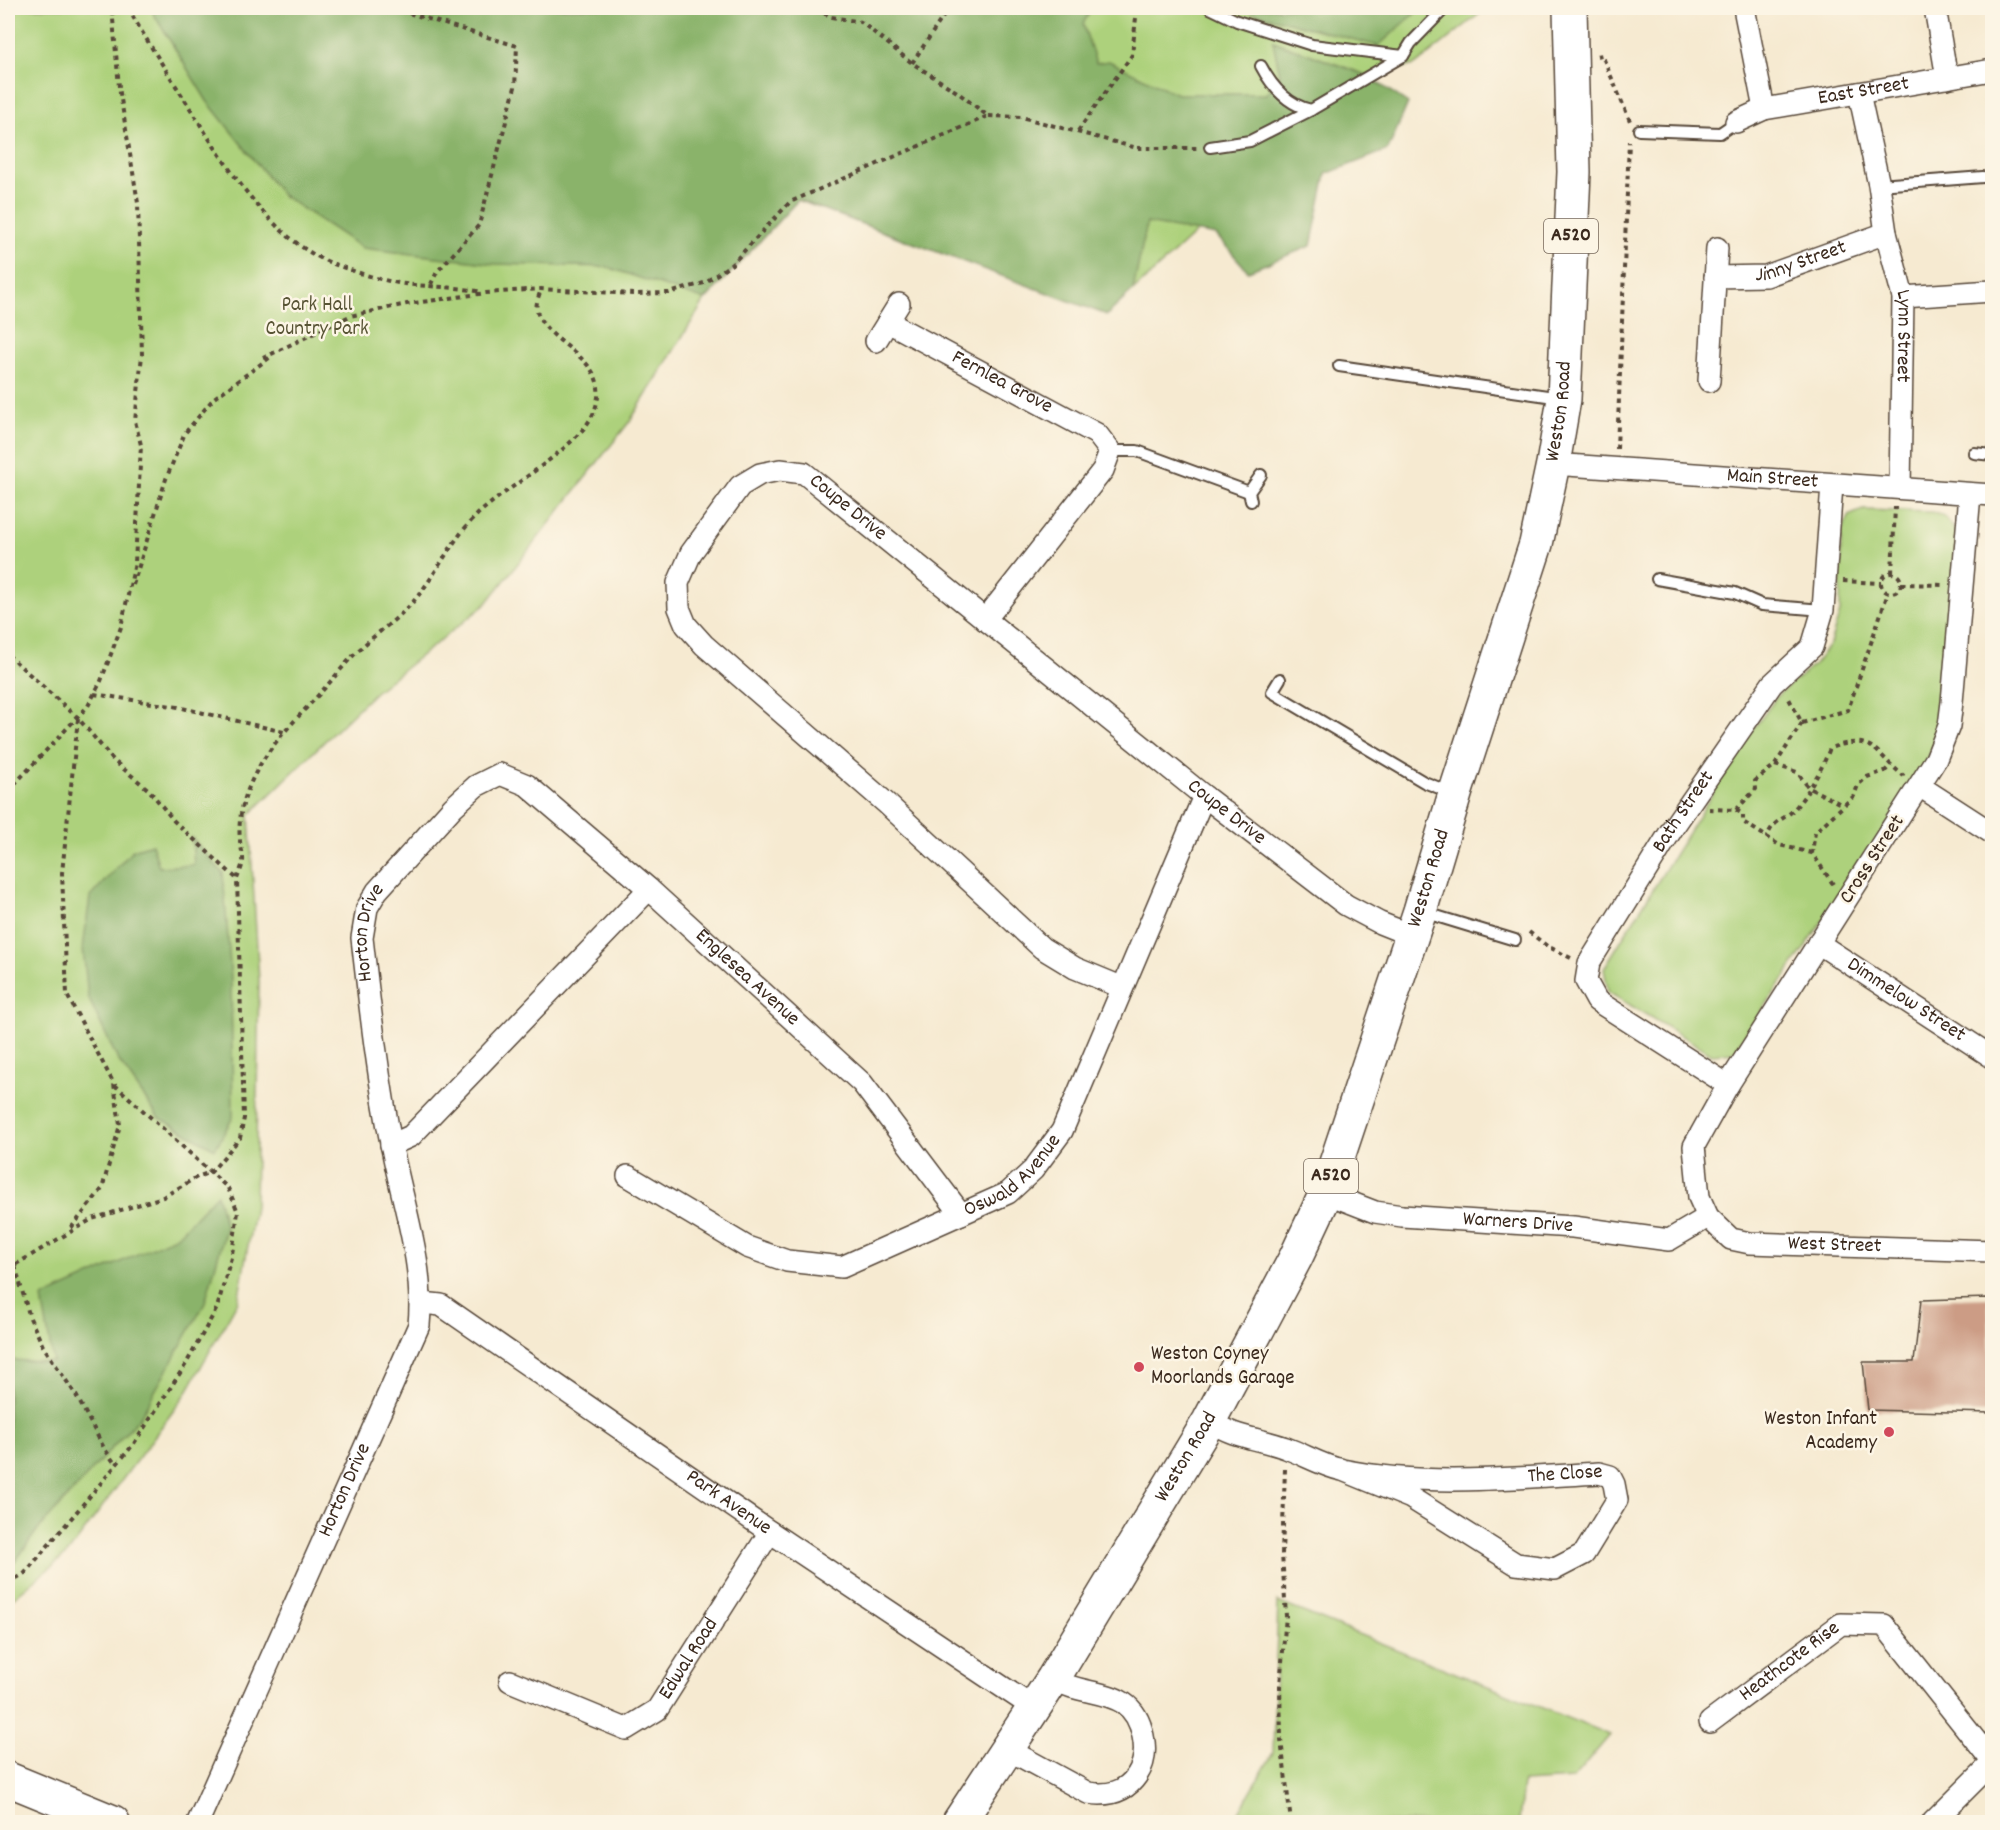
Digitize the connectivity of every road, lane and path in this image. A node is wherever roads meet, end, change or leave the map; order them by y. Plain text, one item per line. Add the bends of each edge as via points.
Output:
1 (112, 8) edge
2 (128, 8) edge
3 (392, 8) edge
4 (816, 8) edge
5 (950, 8) edge
6 (1137, 8) edge
7 (1210, 8) edge
8 (1445, 8) edge
9 (1570, 8) edge
10 (1744, 8) edge
11 (1935, 8) edge
12 (1403, 56) junction
13 (1573, 58) junction
14 (912, 63) junction
15 (1261, 66) dead end
16 (1992, 70) edge
17 (1947, 78) junction
18 (1859, 93) junction
19 (1764, 109) junction
20 (1311, 110) junction
21 (988, 116) junction
22 (1736, 122) joint
23 (1078, 131) junction
24 (1634, 133) junction
25 (1210, 147) joint
26 (1983, 177) dead end
27 (1879, 185) junction
28 (1886, 233) junction
29 (1717, 248) dead end
30 (1715, 278) junction
31 (431, 284) junction
32 (541, 289) junction
33 (1992, 291) edge
34 (486, 293) junction
35 (1903, 297) junction
36 (898, 304) dead end
37 (888, 322) junction
38 (876, 342) dead end
39 (281, 348) junction
40 (263, 358) dead end
41 (1339, 366) dead end
42 (1709, 381) dead end
43 (1564, 399) junction
44 (1110, 451) junction
45 (1974, 453) dead end
46 (1992, 454) edge
47 (1554, 464) junction
48 (1616, 468) junction
49 (1261, 475) dead end
50 (1832, 485) junction
51 (1898, 488) junction
52 (1970, 494) junction
53 (1992, 495) edge
54 (1892, 573) junction
55 (1657, 579) dead end
56 (1825, 580) junction
57 (1881, 583) junction
58 (1901, 584) junction
59 (1962, 587) junction
60 (1888, 593) junction
61 (128, 600) junction
62 (1823, 610) junction
63 (985, 620) junction
64 (8, 655) edge
65 (1280, 679) dead end
66 (1772, 684) junction
67 (94, 694) junction
68 (78, 718) junction
69 (1802, 723) junction
70 (285, 732) junction
71 (1775, 765) junction
72 (1891, 765) junction
73 (500, 774) joint
74 (1921, 787) junction
75 (1809, 788) junction
76 (8, 791) edge
77 (1455, 794) junction
78 (1204, 796) junction
79 (1692, 800) junction
80 (1843, 805) junction
81 (1736, 810) junction
82 (1992, 833) edge
83 (1767, 837) junction
84 (1812, 853) junction
85 (237, 879) junction
86 (649, 888) junction
87 (1848, 898) junction
88 (1415, 923) junction
89 (1515, 940) dead end
90 (1818, 943) junction
91 (1121, 987) junction
92 (1992, 1057) edge
93 (114, 1084) junction
94 (1728, 1085) junction
95 (391, 1145) junction
96 (211, 1172) junction
97 (628, 1176) dead end
98 (1326, 1193) junction
99 (1699, 1197) joint
100 (961, 1214) junction
101 (1708, 1217) junction
102 (70, 1230) junction
103 (1992, 1251) edge
104 (15, 1266) junction
105 (8, 1269) edge
106 (422, 1303) junction
107 (1209, 1421) junction
108 (1285, 1448) junction
109 (116, 1465) junction
110 (1340, 1469) junction
111 (770, 1532) junction
112 (8, 1583) edge
113 (1053, 1679) junction
114 (510, 1681) dead end
115 (1034, 1708) junction
116 (1710, 1722) dead end
117 (1009, 1750) junction
118 (1992, 1762) edge
119 (8, 1779) edge
120 (113, 1822) edge
121 (198, 1822) edge
122 (960, 1822) edge
123 (1291, 1822) edge
124 (1933, 1822) edge

1 - 61 path via 119,87 138,203 142,355 135,421 141,445 135,563
2 - 31 path via 228,166 284,231 333,264 414,285
3 - 31 path via 517,46 514,87 479,225
4 - 14 path via 831,17 861,22
5 - 14 path
6 - 23 path via 1132,56
7 - 12 lane via 1237,21 1312,45
8 - 12 lane
9 - 13 main road, Weston Road / A520
10 - 19 street
11 - 17 street
12 - 20 lane
13 - 24 path via 1602,55
13 - 43 main road, Weston Road / A520 via 1574,172
14 - 21 path
15 - 20 lane via 1268,80 1294,106
16 - 17 street, East Street
17 - 18 street, East Street
18 - 19 street, East Street
18 - 27 street, Lynn Street
19 - 22 street, East Street
20 - 25 lane via 1250,141
21 - 23 path via 1021,117
21 - 32 path via 790,202 732,264 705,283 669,293
22 - 24 lane via 1720,133
23 - 25 path via 1137,148
24 - 48 path
26 - 27 lane
27 - 28 street, Lynn Street
28 - 30 street, Jinny Street via 1766,276
28 - 35 street, Lynn Street
29 - 30 street
30 - 42 street
31 - 34 path
32 - 34 path
32 - 70 path via 537,303 541,319 579,354 593,374 598,396 593,416 574,438 478,514 411,604 358,650
33 - 35 street
34 - 39 path via 350,316
35 - 51 street, Lynn Street
36 - 37 street
37 - 38 street
37 - 44 street, Fernlea Grove via 1096,434
39 - 40 path
39 - 61 path via 214,398 185,433 166,479
41 - 43 lane
43 - 47 main road, Weston Road / A520
44 - 49 lane via 1137,452 1250,496
44 - 63 street via 1103,470
45 - 46 lane
47 - 48 street, Main Street
47 - 77 main road, Weston Road / A520 via 1536,544
48 - 50 street, Main Street
50 - 51 street, Main Street
50 - 56 street, Bath Street
51 - 52 street, Main Street
51 - 54 path
52 - 53 street, Main Street
52 - 59 street, Cross Street
54 - 57 path via 1884,576
54 - 58 path via 1899,576
55 - 62 lane via 1735,593 1762,605
56 - 57 path
56 - 62 street, Bath Street
57 - 60 path
58 - 59 path
58 - 60 path via 1897,592
59 - 74 street, Cross Street via 1949,726
60 - 69 path via 1848,710
61 - 67 path
62 - 66 street, Bath Street via 1812,647
63 - 78 street, Coupe Drive
63 - 91 street, Coupe Drive via 804,473 780,470 760,474 740,486 692,553 678,583 679,608 686,626 704,645 886,803 1042,948 1075,968
64 - 68 path
65 - 77 lane via 1272,692 1424,782
66 - 69 path via 1790,698
66 - 79 street, Bath Street
67 - 68 path
67 - 70 path via 178,707
68 - 76 path
68 - 85 path via 114,761 149,790 174,821
68 - 93 path via 62,873 67,995
69 - 71 path
70 - 85 path via 249,786 240,815 244,859
71 - 75 path via 1797,772
71 - 81 path via 1755,781 1756,789
72 - 74 path
72 - 75 path via 1867,744 1842,744 1830,748
72 - 80 path via 1857,785 1854,796
73 - 86 street, Englesea Avenue via 527,785
73 - 95 street, Horton Drive via 476,786 453,807 376,891 367,908 362,938
74 - 82 street
74 - 87 street, Cross Street
75 - 80 path
75 - 83 path via 1795,809 1770,827
77 - 88 main road, Weston Road / A520
78 - 88 street, Coupe Drive via 1346,905 1380,923
78 - 91 street, Oswald Avenue
79 - 81 path via 1714,810
79 - 94 street, Bath Street via 1589,963 1586,981 1597,1000
80 - 84 path via 1815,832
81 - 83 path via 1743,814 1743,822
83 - 84 path via 1779,845
84 - 87 path via 1836,889
85 - 96 path via 244,1118 240,1138
86 - 95 street via 411,1136
86 - 100 street, Englesea Avenue via 862,1083
87 - 90 street, Cross Street
88 - 89 lane
88 - 98 main road, Weston Road / A520
90 - 92 street, Dimmelow Street
90 - 94 street, Cross Street
91 - 100 street, Oswald Avenue via 1056,1139 1033,1170 1008,1193
93 - 96 path
93 - 102 path via 120,1125 102,1189
94 - 99 street, Cross Street via 1694,1146
95 - 106 street, Horton Drive
96 - 102 path via 163,1197 92,1219
96 - 109 path via 228,1188 238,1212 232,1254 217,1308 186,1364
97 - 100 street, Oswald Avenue via 747,1247 817,1266 842,1267
98 - 101 street, Warners Drive via 1375,1212 1402,1216 1573,1227 1669,1240
98 - 107 main road, Weston Road / A520
99 - 101 street, West Street
101 - 103 street, West Street via 1731,1239 1750,1243
102 - 104 path
104 - 105 path
104 - 109 path via 43,1347
106 - 111 street, Park Avenue via 441,1305
106 - 121 street, Horton Drive via 419,1324
107 - 108 street, The Close via 1227,1433
107 - 113 main road, Weston Road / A520
108 - 110 street, The Close
108 - 123 path via 1282,1563 1286,1616 1281,1740
109 - 112 path via 25,1573
110 - 110 street, The Close via 1406,1479 1599,1473 1610,1476 1617,1500 1584,1554 1555,1569 1516,1564 1411,1498
111 - 114 street, Edwal Road via 657,1710 626,1730
111 - 115 street, Park Avenue
113 - 115 main road, Weston Road / A520
113 - 117 street via 1069,1688 1106,1695 1129,1705 1138,1719 1144,1746 1144,1760 1136,1777 1121,1790 1101,1795 1088,1793
115 - 117 main road, Weston Road / A520
116 - 118 street, Heathcote Rise via 1841,1624 1884,1625
117 - 122 main road, Weston Road / A520
118 - 124 street
119 - 120 main road

